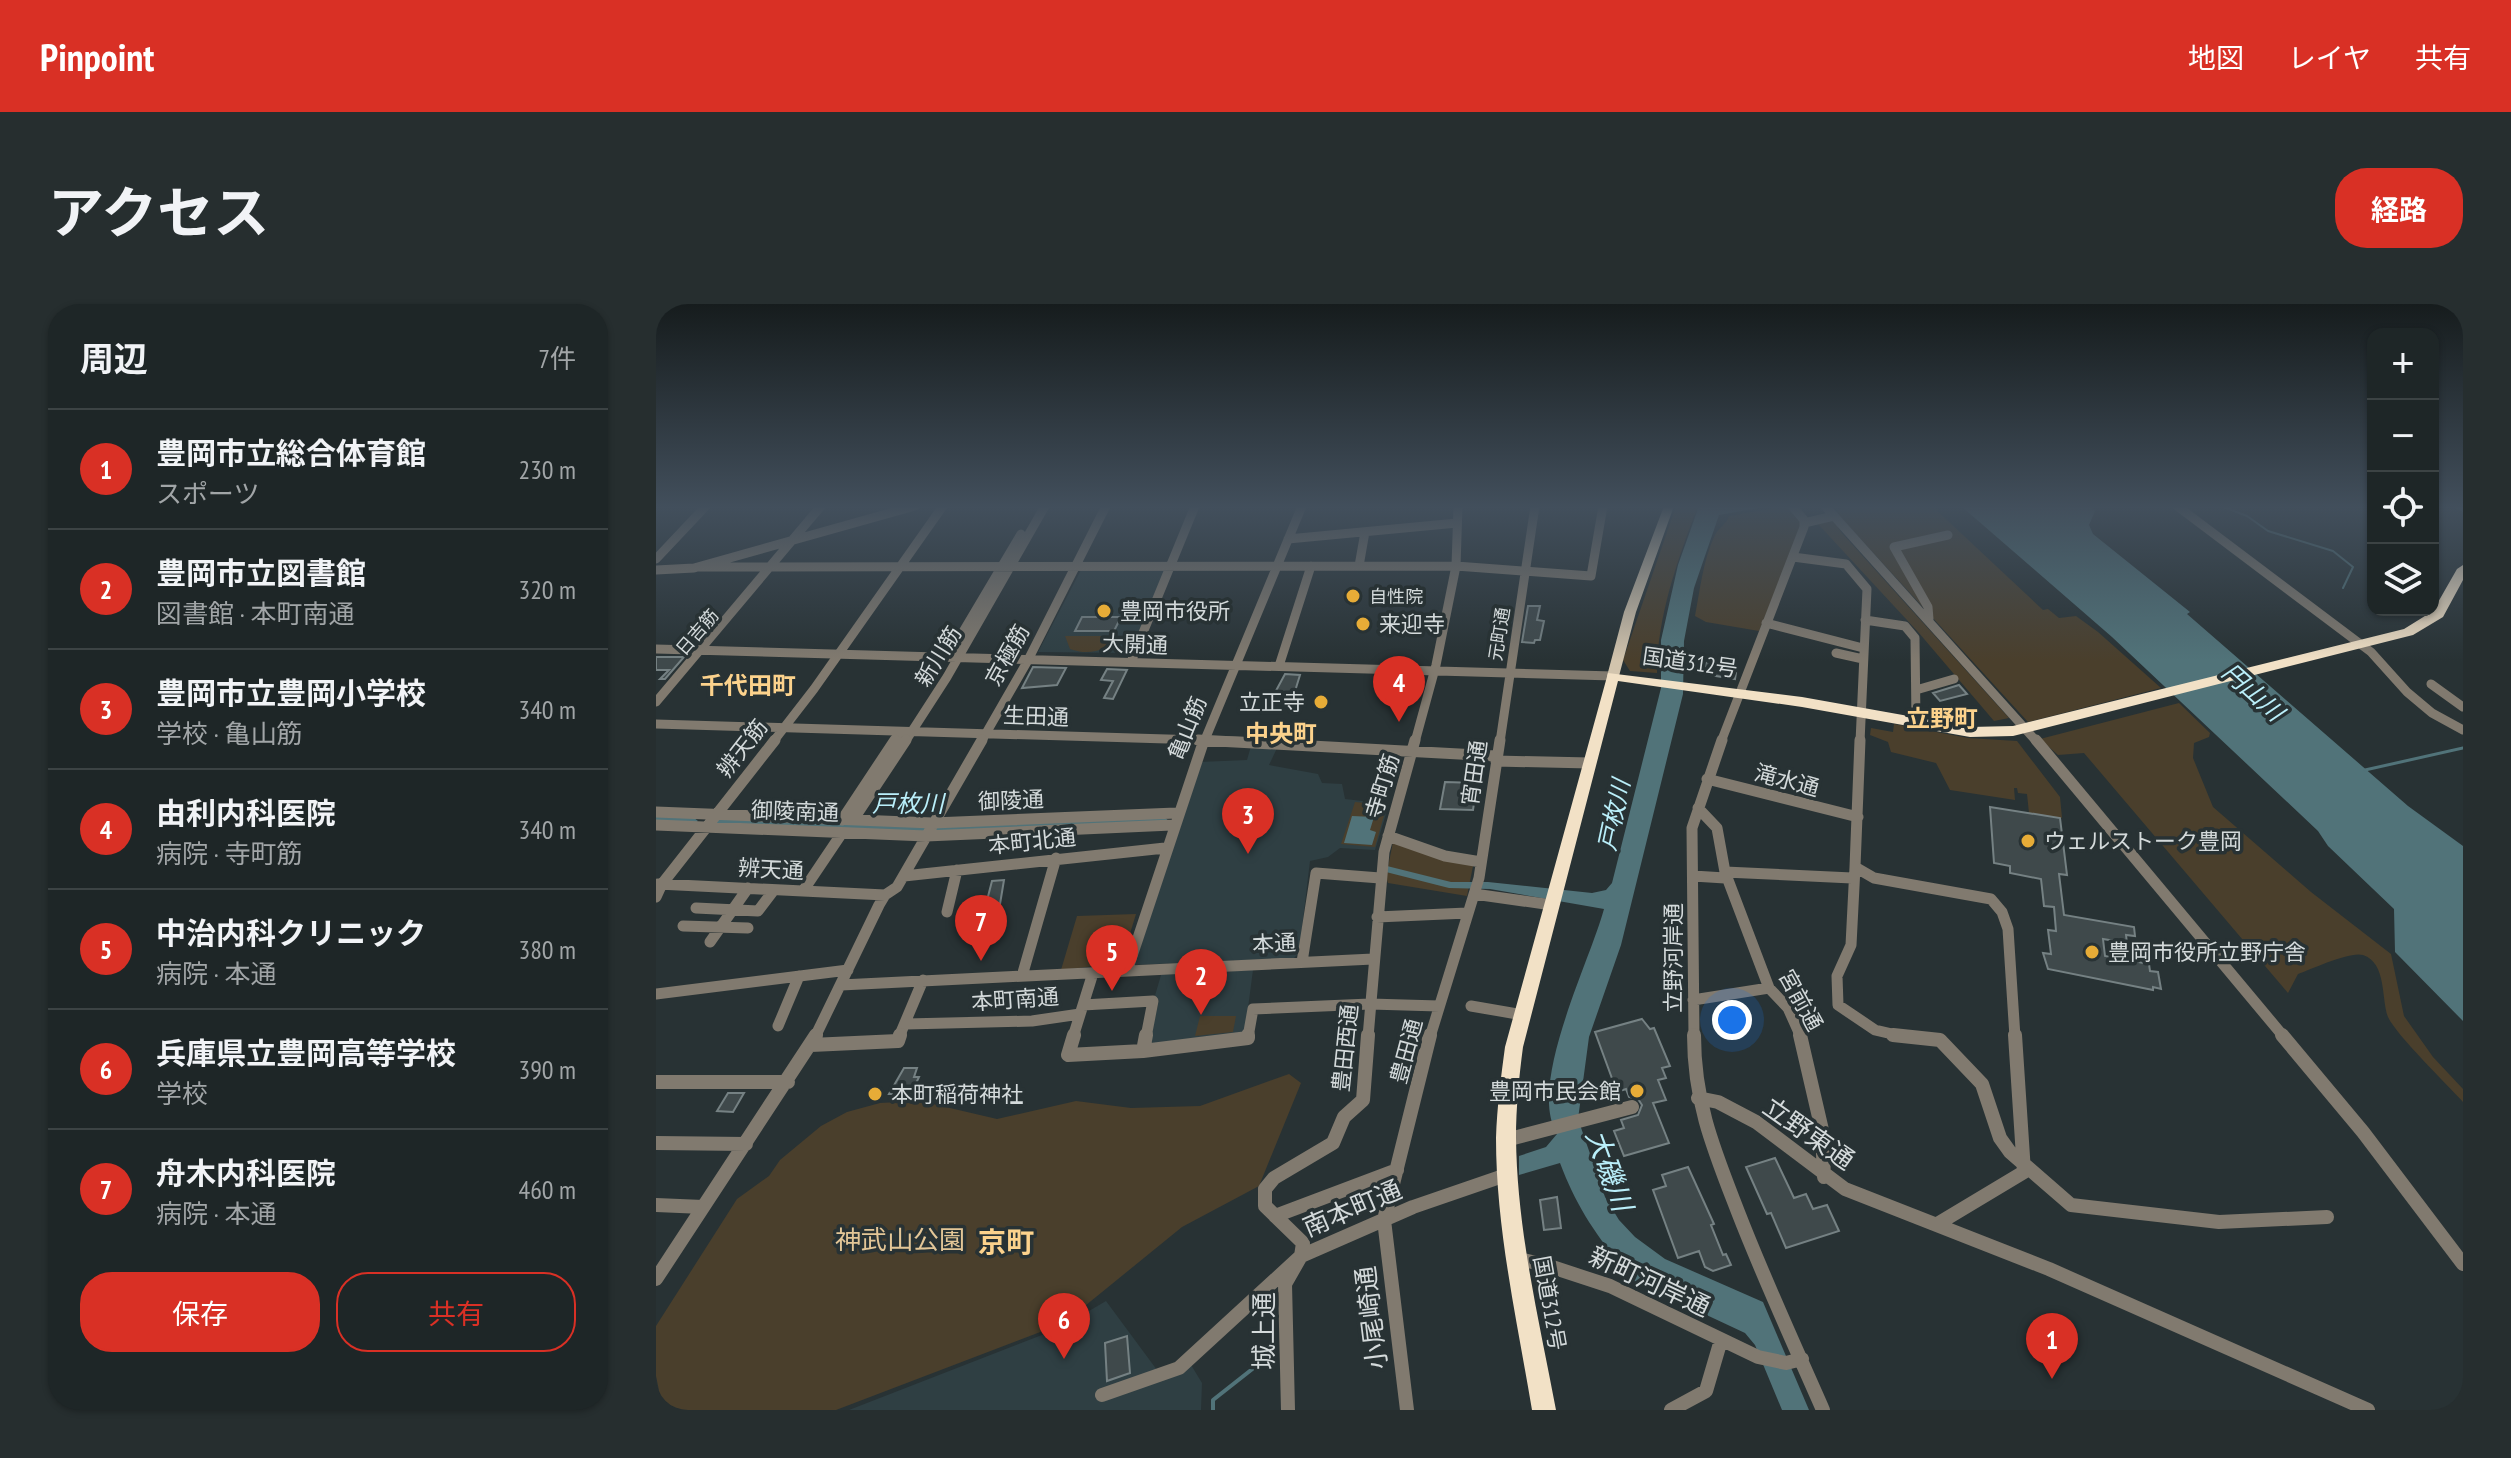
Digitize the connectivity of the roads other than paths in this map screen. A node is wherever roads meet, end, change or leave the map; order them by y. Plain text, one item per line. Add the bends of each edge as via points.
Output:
1 (1793, 557) edge
2 (732, 558) edge
3 (780, 558) edge
4 (907, 558) edge
5 (1011, 558) edge
6 (1012, 558) edge
7 (1080, 558) edge
8 (1174, 558) edge
9 (1280, 558) edge
10 (1360, 558) edge
11 (1456, 558) edge
12 (1526, 558) edge
13 (1594, 558) edge
14 (1650, 558) edge
15 (1797, 558) edge
16 (1872, 558) edge
17 (1900, 558) edge
18 (2244, 558) edge
19 (1276, 566) junction
20 (1311, 566) junction
21 (1359, 566) junction
22 (1456, 566) junction
23 (699, 567) junction
24 (772, 567) junction
25 (901, 567) junction
26 (1006, 567) junction
27 (1075, 567) junction
28 (1170, 567) junction
29 (2463, 569) edge
30 (656, 570) edge
31 (1524, 570) junction
32 (1865, 620) junction
33 (1929, 620) junction
34 (1766, 623) junction
35 (2358, 645) junction
36 (1863, 648) junction
37 (656, 649) edge
38 (703, 650) junction
39 (1836, 653) dead end
40 (840, 654) junction
41 (948, 657) junction
42 (960, 657) junction
43 (1029, 659) junction
44 (1863, 659) junction
45 (1131, 662) junction
46 (1234, 665) junction
47 (1279, 666) junction
48 (1435, 670) junction
49 (1509, 672) junction
50 (1613, 676) junction
51 (1954, 679) dead end
52 (2431, 684) dead end
53 (1916, 690) junction
54 (1738, 693) junction
55 (656, 702) edge
56 (2463, 707) edge
57 (1862, 712) junction
58 (1916, 722) junction
59 (656, 724) edge
60 (2032, 727) junction
61 (783, 728) junction
62 (2463, 730) edge
63 (906, 732) junction
64 (985, 735) junction
65 (1203, 741) junction
66 (1414, 751) junction
67 (1496, 758) junction
68 (1590, 763) junction
69 (1707, 779) junction
70 (1698, 808) junction
71 (656, 812) edge
72 (1176, 813) junction
73 (1858, 817) junction
74 (848, 820) junction
75 (711, 821) junction
76 (656, 825) edge
77 (1172, 825) junction
78 (930, 829) junction
79 (842, 833) junction
80 (1388, 836) junction
81 (1165, 848) junction
82 (1056, 858) junction
83 (1481, 862) junction
84 (957, 870) junction
85 (1725, 872) junction
86 (1854, 872) junction
87 (904, 876) junction
88 (1693, 876) junction
89 (1380, 878) junction
90 (659, 884) edge
91 (748, 888) junction
92 (1476, 888) junction
93 (774, 890) junction
94 (803, 891) junction
95 (885, 895) junction
96 (656, 897) edge
97 (1552, 905) junction
98 (696, 908) dead end
99 (733, 910) junction
100 (947, 912) dead end
101 (1467, 913) junction
102 (1377, 917) junction
103 (683, 926) dead end
104 (721, 927) junction
105 (748, 928) dead end
106 (710, 942) dead end
107 (1373, 959) junction
108 (1302, 962) junction
109 (848, 970) junction
110 (1127, 971) junction
111 (1093, 973) junction
112 (799, 976) junction
113 (1022, 976) junction
114 (923, 980) junction
115 (841, 985) junction
116 (1769, 988) junction
117 (656, 994) edge
118 (1693, 1000) junction
119 (1370, 1004) junction
120 (1439, 1006) junction
121 (1471, 1006) dead end
122 (1082, 1010) junction
123 (1523, 1015) junction
124 (906, 1024) junction
125 (778, 1026) dead end
126 (811, 1045) junction
127 (1143, 1051) junction
128 (656, 1082) edge
129 (788, 1082) junction
130 (1698, 1098) junction
131 (1632, 1107) dead end
132 (1506, 1140) junction
133 (656, 1143) edge
134 (746, 1144) junction
135 (2024, 1165) junction
136 (1397, 1170) junction
137 (1506, 1175) junction
138 (1824, 1177) junction
139 (656, 1205) edge
140 (703, 1207) junction
141 (1275, 1216) junction
142 (2327, 1217) dead end
143 (1384, 1220) junction
144 (1939, 1223) junction
145 (1301, 1256) junction
146 (1519, 1259) junction
147 (2463, 1264) edge
148 (657, 1276) edge
149 (1721, 1340) junction
150 (1799, 1361) junction
151 (1102, 1395) dead end
152 (1288, 1410) edge
153 (1407, 1410) edge
154 (1544, 1410) edge
155 (1671, 1410) edge
156 (1823, 1410) edge
157 (2368, 1410) edge

1 - 34 street, 立野河岸通
2 - 23 street
3 - 24 street, 日吉筋
4 - 25 street, 辨天筋
5 - 26 street, 新川筋
6 - 26 street, 新川筋
7 - 27 street, 京極筋
8 - 28 street
9 - 19 street, 亀山筋
10 - 21 street
11 - 22 street, 寺町筋
12 - 31 street, 元町通
13 - 31 street via 1591,576
14 - 50 main road
15 - 32 street via 1848,565 1867,587
16 - 33 street
17 - 33 street via 1928,607
18 - 35 street
19 - 20 street
19 - 28 street
19 - 46 street, 亀山筋
20 - 21 street
20 - 47 street
21 - 22 street
22 - 31 street
22 - 48 street, 寺町筋
23 - 24 street
23 - 30 street
24 - 25 street
24 - 38 street, 日吉筋
25 - 26 street
25 - 40 street, 辨天筋
26 - 27 street
26 - 41 street, 新川筋
26 - 42 street, 新川筋
27 - 28 street
27 - 43 street, 京極筋
28 - 45 street
29 - 35 highway, 国道312号 via 2432,620
31 - 49 street, 元町通
32 - 36 street
32 - 53 street via 1905,626 1915,638
33 - 60 street
34 - 36 street
34 - 54 street, 立野河岸通
35 - 60 highway, 国道312号
35 - 62 street via 2432,713
36 - 44 street
37 - 38 street, 大開通
38 - 40 street, 大開通
38 - 55 street, 日吉筋
39 - 44 street
40 - 41 street, 大開通
40 - 61 street, 辨天筋
41 - 42 street, 大開通
42 - 43 street, 大開通
42 - 63 street, 新川筋
43 - 45 street, 大開通
43 - 64 street, 京極筋
44 - 57 street
45 - 46 street, 大開通
46 - 47 street, 大開通
46 - 65 street, 亀山筋
47 - 48 street, 大開通
48 - 49 street, 大開通
48 - 66 street, 寺町筋
49 - 50 street, 大開通
49 - 67 street, 宵田通
50 - 54 highway, 国道312号
50 - 68 highway, 国道312号
51 - 53 street
52 - 56 street
53 - 58 street
54 - 57 highway, 国道312号
54 - 69 street, 立野河岸通
57 - 58 highway, 国道312号
57 - 73 street
58 - 60 highway, 国道312号 via 1985,733
59 - 61 street, 生田通
60 - 147 street via 2045,753 2363,1132
61 - 63 street, 生田通
61 - 75 street, 辨天筋
63 - 64 street, 生田通
63 - 74 street, 新川筋
64 - 65 street, 生田通
64 - 78 street, 京極筋
65 - 66 street, 生田通
65 - 72 street, 亀山筋
66 - 67 street, 生田通
66 - 80 street, 寺町筋
67 - 68 street, 生田通
67 - 83 street, 宵田通
68 - 97 highway, 国道312号
69 - 70 street, 立野河岸通
69 - 73 street, 滝水通
70 - 85 street, 宮前通 via 1717,828
70 - 88 street, 立野河岸通 via 1692,828
71 - 75 street, 御陵通
72 - 77 street, 亀山筋
72 - 78 street, 御陵通
73 - 86 street
74 - 75 street, 御陵通
74 - 78 street, 御陵通
75 - 76 street, 御陵南通
75 - 79 street, 御陵南通
75 - 90 street, 辨天筋
77 - 78 street, 御陵南通
77 - 81 street, 亀山筋
78 - 79 street, 御陵南通
78 - 87 street, 京極筋
79 - 94 street
80 - 83 street via 1452,859
80 - 89 street, 寺町筋
81 - 82 street, 本町北通
81 - 110 street, 亀山筋
82 - 84 street, 本町北通
82 - 113 street
83 - 92 street, 宵田通
84 - 87 street, 本町北通
84 - 100 street
85 - 86 street
85 - 88 street via 1725,878
85 - 116 street, 宮前通
86 - 135 street via 1851,945 1837,976 1838,1005 1893,1038 1940,1040 1982,1084 2000,1138
86 - 135 street via 1991,899 2002,912 2008,929
87 - 95 street, 京極筋
88 - 118 street, 立野河岸通
89 - 102 street, 豊田西通
89 - 108 street via 1316,873
90 - 91 street, 辨天通
90 - 96 street, 辨天筋
91 - 93 street, 辨天通
91 - 99 street
92 - 97 street
92 - 101 street, 豊田通
93 - 94 street, 辨天通
93 - 99 street via 758,911
94 - 95 street, 辨天通
95 - 109 street, 京極筋
97 - 123 highway, 国道312号
98 - 99 street
99 - 104 street
101 - 102 street
101 - 120 street, 豊田通
102 - 107 street, 豊田西通
103 - 104 street
104 - 105 street
104 - 106 street
107 - 108 street, 本通
107 - 119 street, 豊田西通
108 - 110 street, 本通
109 - 112 street
109 - 115 street, 京極筋
110 - 111 street, 本通
111 - 113 street, 本通
111 - 122 street
112 - 117 street
112 - 125 street
113 - 114 street, 本通
114 - 115 street, 本通
114 - 124 street
115 - 126 street, 京極筋
116 - 118 street
116 - 138 street, 宮前通 via 1788,1008 1803,1041 1822,1130
118 - 130 street, 立野河岸通
119 - 120 street, 本町南通
119 - 127 street, 本町南通 via 1253,1009 1248,1038
119 - 141 street, 豊田西通 via 1363,1100 1344,1117 1333,1143 1268,1183 1265,1206
120 - 136 street, 豊田通
121 - 123 street
122 - 124 street, 本町南通 via 1032,1021
122 - 127 street, 本町南通 via 1068,1055
122 - 127 street via 1153,1001
123 - 132 highway, 国道312号 via 1511,1063
124 - 126 street via 898,1041
126 - 129 street, 京極筋
128 - 129 street
129 - 134 street, 京極筋
130 - 138 street, 立野東通 via 1722,1103 1761,1125
130 - 150 street, 立野河岸通 via 1705,1128
131 - 132 street
132 - 137 highway, 国道312号
133 - 134 street
134 - 140 street, 京極筋
135 - 142 street via 2071,1205 2234,1223
135 - 144 street via 2024,1172
136 - 141 street
136 - 143 street, 豊田通
137 - 143 street, 南本町通
137 - 146 highway, 国道312号
138 - 144 street, 立野東通
139 - 140 street
140 - 148 street, 京極筋
141 - 145 street via 1303,1243
143 - 145 street, 南本町通
143 - 153 street, 小尾崎通
144 - 157 street, 立野東通
145 - 151 street, 南本町通 via 1179,1368
145 - 152 street, 城上通 via 1285,1284
146 - 149 street, 新町河岸通 via 1566,1269
146 - 154 highway, 国道312号
149 - 150 street, 新町河岸通 via 1773,1362
149 - 155 street via 1706,1391
150 - 156 street, 立野河岸通

